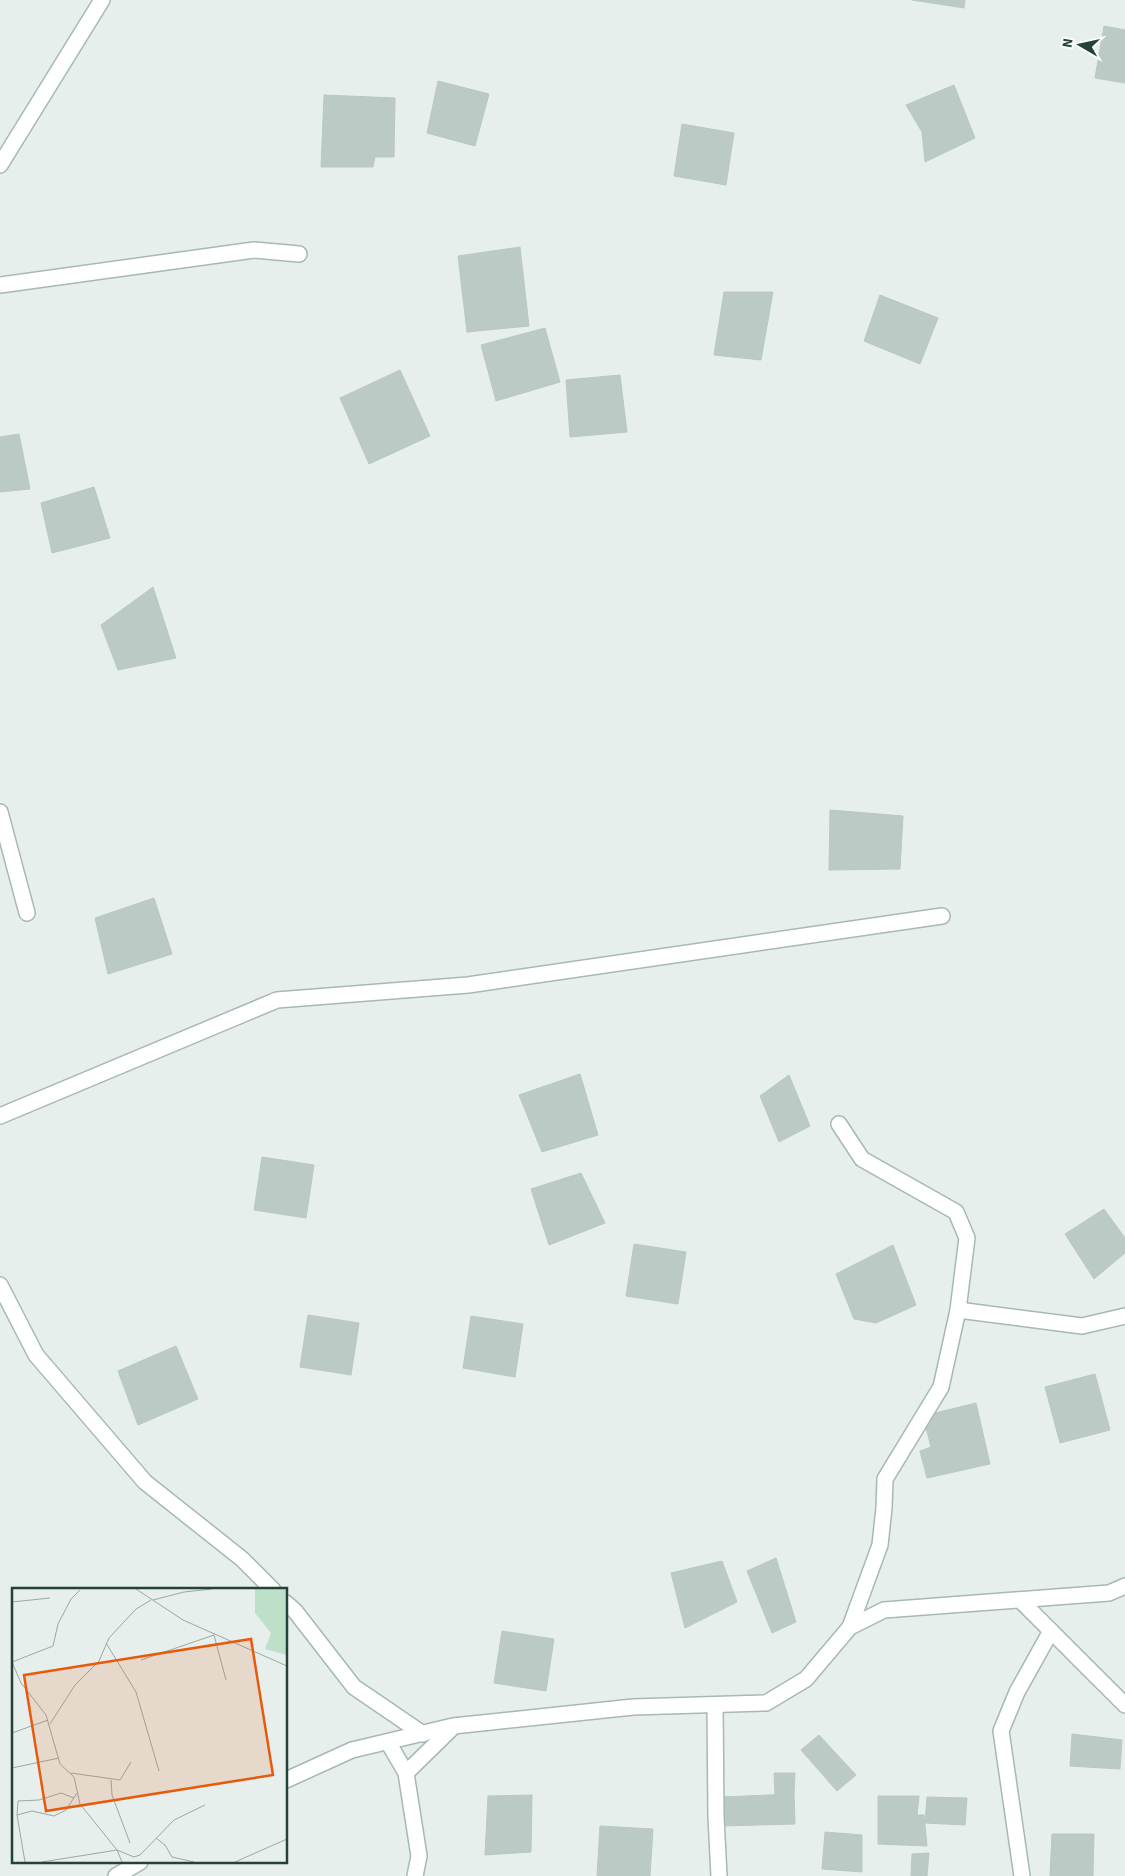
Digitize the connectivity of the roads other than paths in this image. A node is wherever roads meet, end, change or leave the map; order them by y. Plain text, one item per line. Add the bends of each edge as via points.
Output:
1 (102, 0) edge
2 (0, 165) edge
3 (299, 254) dead end
4 (0, 285) edge
5 (0, 812) edge
6 (27, 913) dead end
7 (942, 916) dead end
8 (0, 1116) edge
9 (839, 1124) dead end
10 (0, 1285) edge
11 (958, 1310) junction
12 (1125, 1316) edge
13 (1125, 1586) edge
14 (271, 1588) edge
15 (1020, 1600) junction
16 (288, 1605) edge
17 (850, 1627) junction
18 (1051, 1631) junction
19 (1125, 1704) edge
20 (715, 1705) junction
21 (453, 1726) junction
22 (423, 1734) junction
23 (388, 1742) junction
24 (406, 1774) junction
25 (288, 1779) edge
26 (137, 1864) edge
27 (116, 1876) edge
28 (415, 1876) edge
29 (719, 1876) edge
30 (1022, 1876) edge

1 - 2 street
3 - 4 street via 254,250
5 - 6 street
7 - 8 street via 468,985 277,1000
9 - 11 street via 862,1158 956,1212 967,1238
10 - 14 street via 36,1355 145,1482 242,1559
11 - 12 street via 1082,1326
11 - 17 street via 941,1387 885,1478 880,1545
13 - 15 street via 1109,1593
15 - 17 street via 884,1610
15 - 18 street
16 - 22 street via 354,1687
17 - 20 street via 806,1679 766,1703
18 - 19 street
18 - 30 street via 1017,1692 1001,1730
20 - 21 street via 633,1707
20 - 29 street
21 - 22 street
21 - 24 street
22 - 23 street
23 - 24 street
23 - 25 street via 352,1750
24 - 28 street via 419,1856
26 - 27 street

